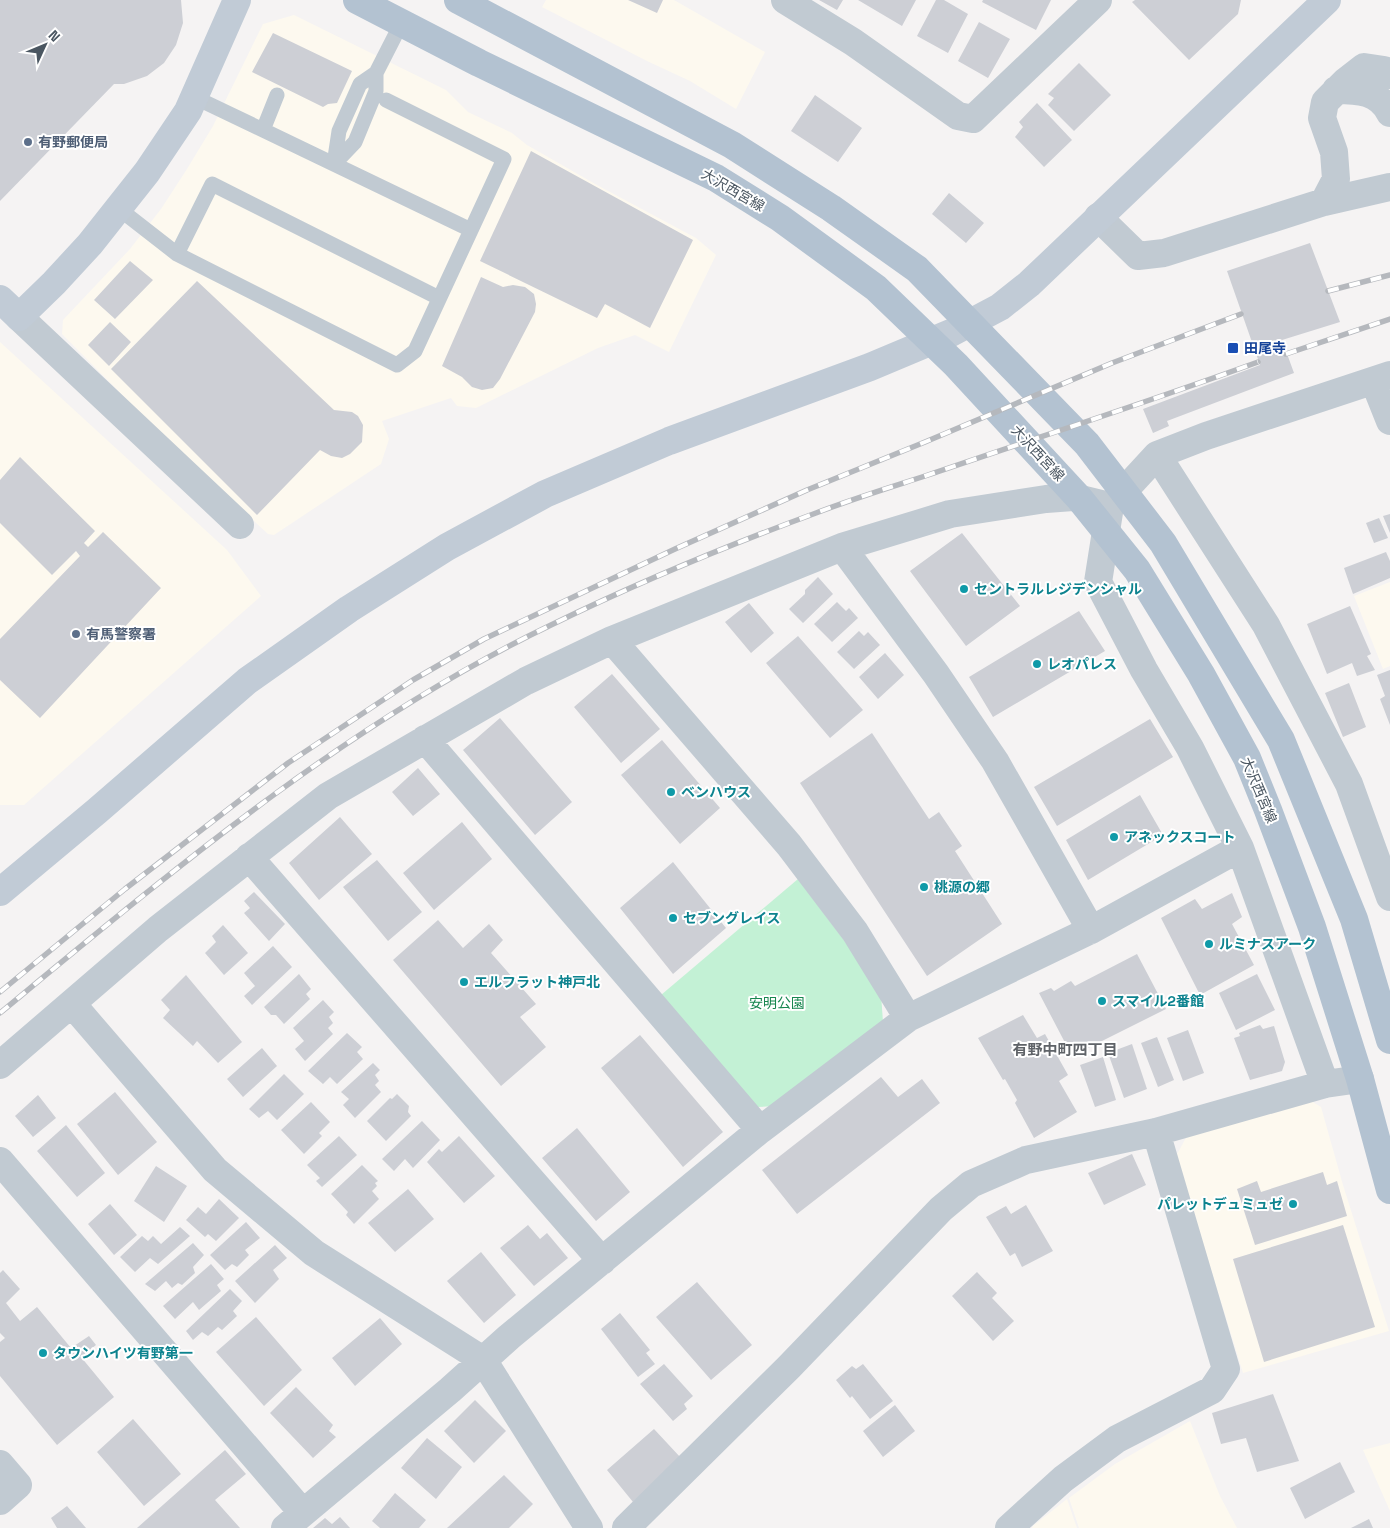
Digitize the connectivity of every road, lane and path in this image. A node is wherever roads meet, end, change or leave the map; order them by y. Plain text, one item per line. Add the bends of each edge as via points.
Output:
1 (237, 0) edge
2 (357, 0) edge
3 (458, 0) edge
4 (785, 0) edge
5 (1098, 0) edge
6 (1327, 0) edge
7 (402, 22) junction
8 (1390, 75) edge
9 (1336, 90) junction
10 (277, 95) dead end
11 (194, 97) junction
12 (386, 100) dead end
13 (1390, 113) edge
14 (263, 130) junction
15 (334, 164) junction
16 (1390, 187) edge
17 (1324, 202) junction
18 (118, 208) junction
19 (1098, 217) junction
20 (471, 230) junction
21 (177, 254) junction
22 (439, 298) junction
23 (10, 308) edge
24 (1382, 378) edge
25 (1390, 421) edge
26 (1157, 455) junction
27 (1110, 506) junction
28 (240, 525) dead end
29 (842, 547) junction
30 (612, 640) junction
31 (425, 739) junction
32 (1240, 848) junction
33 (249, 857) junction
34 (0, 892) edge
35 (1390, 897) edge
36 (1091, 930) junction
37 (72, 1004) junction
38 (908, 1018) junction
39 (1390, 1039) edge
40 (0, 1066) edge
41 (1360, 1079) junction
42 (1325, 1084) junction
43 (760, 1130) junction
44 (1156, 1132) junction
45 (0, 1161) edge
46 (1390, 1190) edge
47 (602, 1261) junction
48 (483, 1360) junction
49 (0, 1464) edge
50 (0, 1501) edge
51 (294, 1520) edge
52 (589, 1528) edge
53 (626, 1528) edge
54 (1009, 1528) edge

1 - 11 street
2 - 7 main road, 大沢西宮線
3 - 39 main road via 732,145 831,208 917,269 1086,444 1163,543 1281,740 1354,919
4 - 5 street via 853,42 958,116 973,119
6 - 19 street
7 - 15 lane via 376,73 360,84 339,132
7 - 41 main road, 大沢西宮線 via 488,68 716,178 780,218 876,288 956,365 1079,498 1137,570 1201,674 1246,758 1312,928
8 - 9 street via 1384,70 1364,67
9 - 13 street via 1359,90 1376,98
9 - 17 street via 1325,102 1322,118 1334,152 1336,178
10 - 14 lane
11 - 14 lane
11 - 18 street via 147,172
12 - 20 lane via 504,159
14 - 15 lane
15 - 20 lane
16 - 17 street
17 - 19 street via 1164,253 1138,256
18 - 21 lane
18 - 23 street via 54,283
19 - 34 street via 1029,284 1000,307 951,333 870,368 660,445 544,494 447,547 349,609 247,681
20 - 22 lane
21 - 22 lane via 397,365 415,351
21 - 22 lane via 212,184
23 - 28 street
24 - 25 street
24 - 26 street
26 - 27 street
26 - 35 street via 1266,625 1349,784
27 - 29 street via 1072,497 1046,499 950,514
27 - 32 street via 1098,582 1190,748
29 - 30 street
29 - 36 street via 936,674 995,761
30 - 31 street via 526,682
30 - 38 street via 789,845 855,932
31 - 33 street via 328,796
31 - 43 street
32 - 36 street
32 - 42 street
33 - 37 street via 158,929
33 - 47 street
36 - 38 street
37 - 40 street
37 - 48 street via 215,1170 314,1253
38 - 43 street
41 - 42 street
41 - 46 main road, 大沢西宮線
42 - 44 street
43 - 47 street
44 - 53 street via 1026,1160 971,1184 941,1209 789,1367
44 - 54 street via 1226,1369 1212,1390 1117,1439 1062,1478
45 - 51 street
47 - 48 street
48 - 51 street
48 - 52 street
49 - 50 street via 18,1485

